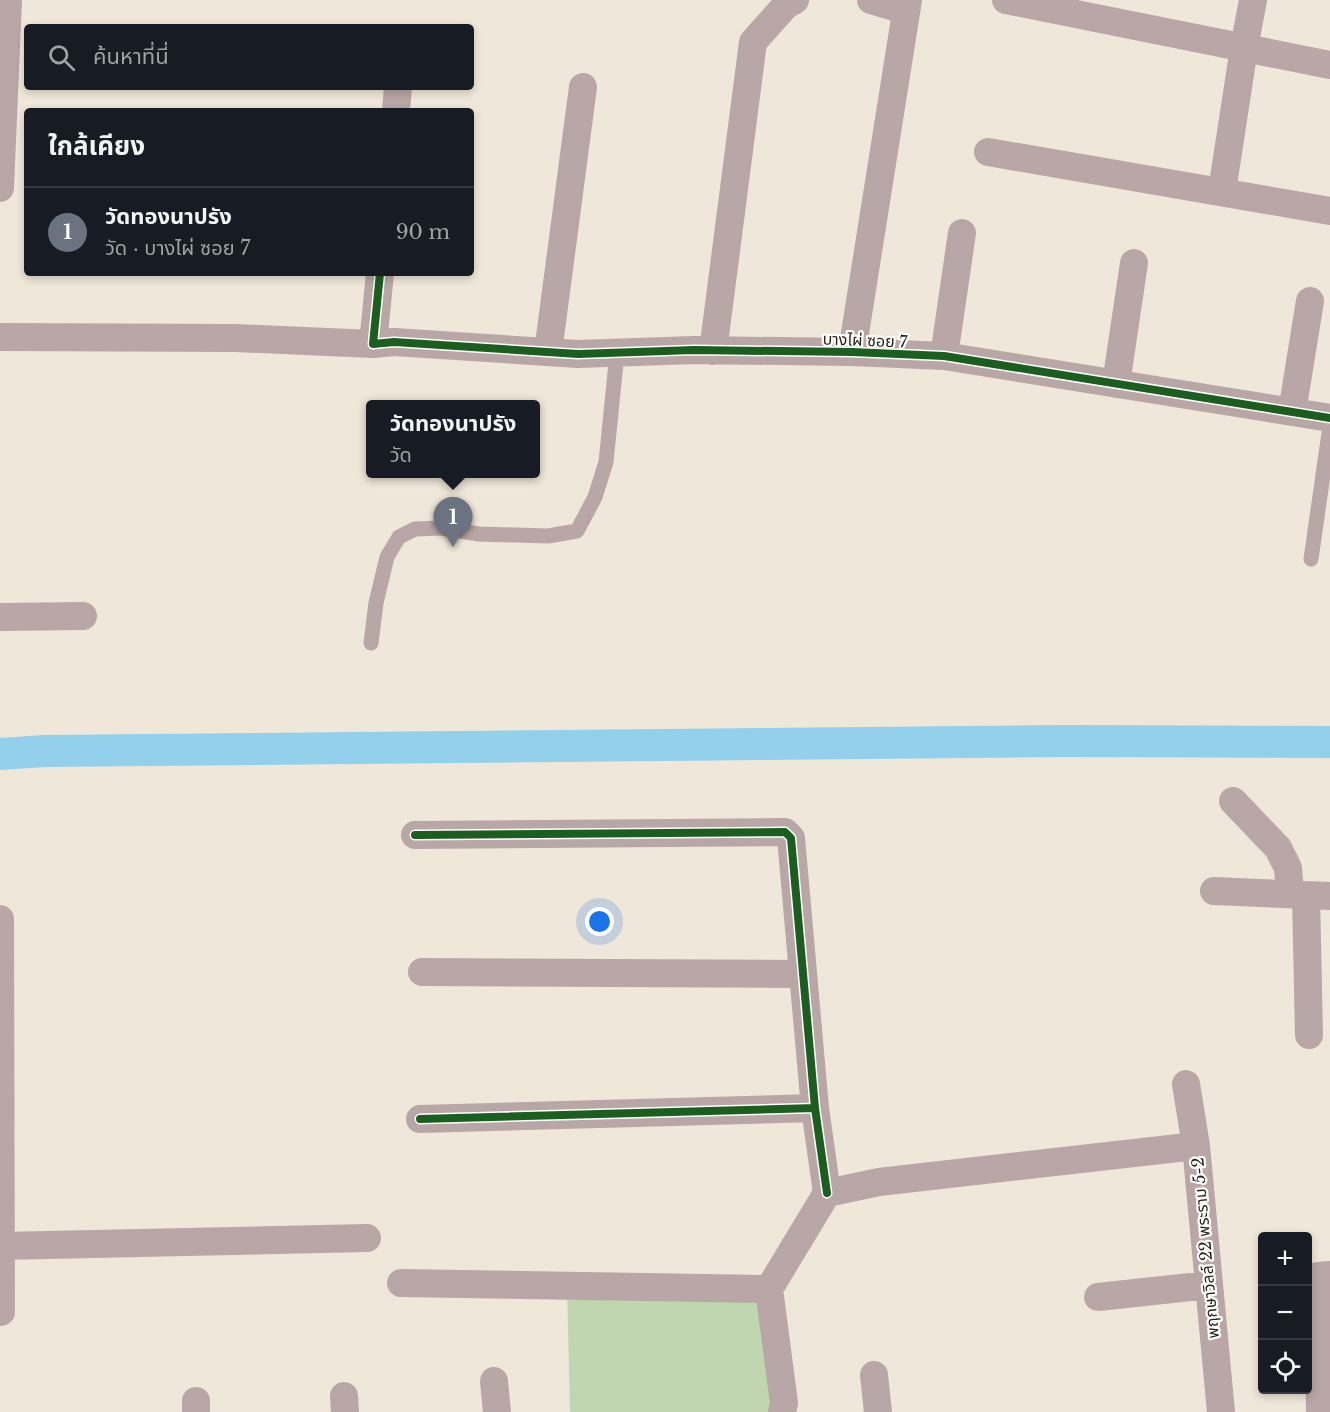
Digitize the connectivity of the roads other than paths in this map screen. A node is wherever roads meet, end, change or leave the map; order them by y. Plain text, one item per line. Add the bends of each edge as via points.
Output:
1 (795, 0) edge
2 (871, 0) edge
3 (1006, 0) edge
4 (1253, 0) edge
5 (907, 5) edge
6 (5, 14) edge
7 (1244, 48) junction
8 (1330, 65) edge
9 (583, 87) dead end
10 (398, 90) edge
11 (396, 108) edge
12 (988, 152) dead end
13 (0, 188) edge
14 (1222, 192) junction
15 (1330, 211) edge
16 (962, 233) dead end
17 (1134, 263) dead end
18 (380, 276) edge
19 (1310, 301) dead end
20 (0, 338) edge
21 (384, 343) junction
22 (713, 351) junction
23 (548, 352) junction
24 (852, 352) junction
25 (617, 353) junction
26 (944, 356) junction
27 (1116, 384) junction
28 (1292, 412) junction
29 (1330, 418) edge
30 (1330, 426) edge
31 (1311, 559) dead end
32 (83, 616) dead end
33 (0, 617) edge
34 (371, 643) dead end
35 (1233, 801) dead end
36 (415, 835) dead end
37 (1214, 891) dead end
38 (1309, 895) edge
39 (0, 919) edge
40 (422, 972) dead end
41 (803, 974) junction
42 (1309, 1035) dead end
43 (1186, 1084) dead end
44 (815, 1108) junction
45 (0, 1116) edge
46 (420, 1119) dead end
47 (1196, 1146) junction
48 (827, 1193) junction
49 (367, 1238) dead end
50 (1, 1246) edge
51 (1330, 1275) edge
52 (401, 1282) dead end
53 (1209, 1285) junction
54 (769, 1289) junction
55 (1098, 1297) dead end
56 (1, 1312) edge
57 (874, 1376) dead end
58 (494, 1381) dead end
59 (497, 1412) edge
60 (782, 1412) edge
61 (878, 1412) edge
62 (1221, 1412) edge
63 (1320, 1412) edge

1 - 22 street via 786,4 753,42
2 - 5 street
3 - 7 street
4 - 7 street
5 - 24 street
6 - 13 street
7 - 8 street
7 - 14 street
9 - 23 street
10 - 11 street
12 - 14 street
14 - 15 street
16 - 26 street
17 - 27 street
18 - 21 street
19 - 28 street
20 - 21 street, บางไผ่ ซอย 7 via 235,338
21 - 23 street, บางไผ่ ซอย 7
22 - 24 street, บางไผ่ ซอย 7
22 - 25 street, บางไผ่ ซอย 7
23 - 25 street, บางไผ่ ซอย 7
24 - 26 street, บางไผ่ ซอย 7
25 - 34 lane via 606,462 595,497 577,531 548,536 479,534 441,528 415,529 399,537 387,557
26 - 27 street, บางไผ่ ซอย 7
27 - 28 street, บางไผ่ ซอย 7
28 - 29 street, บางไผ่ ซอย 7
30 - 31 lane
32 - 33 street
35 - 38 street via 1278,848
36 - 41 street via 784,832 791,838
37 - 38 street
38 - 42 street
39 - 45 street
40 - 41 street
41 - 44 street
43 - 47 street, พฤกษาวิลล์ 22 พระราม 5-2
44 - 46 street
44 - 48 street
45 - 50 street
47 - 48 street via 879,1182
47 - 53 street, พฤกษาวิลล์ 22 พระราม 5-2
48 - 54 street
49 - 50 street
50 - 56 street
51 - 63 street via 1318,1276
52 - 54 street
53 - 55 street
53 - 62 street, พฤกษาวิลล์ 22 พระราม 5-2
54 - 60 street
57 - 61 street
58 - 59 street

